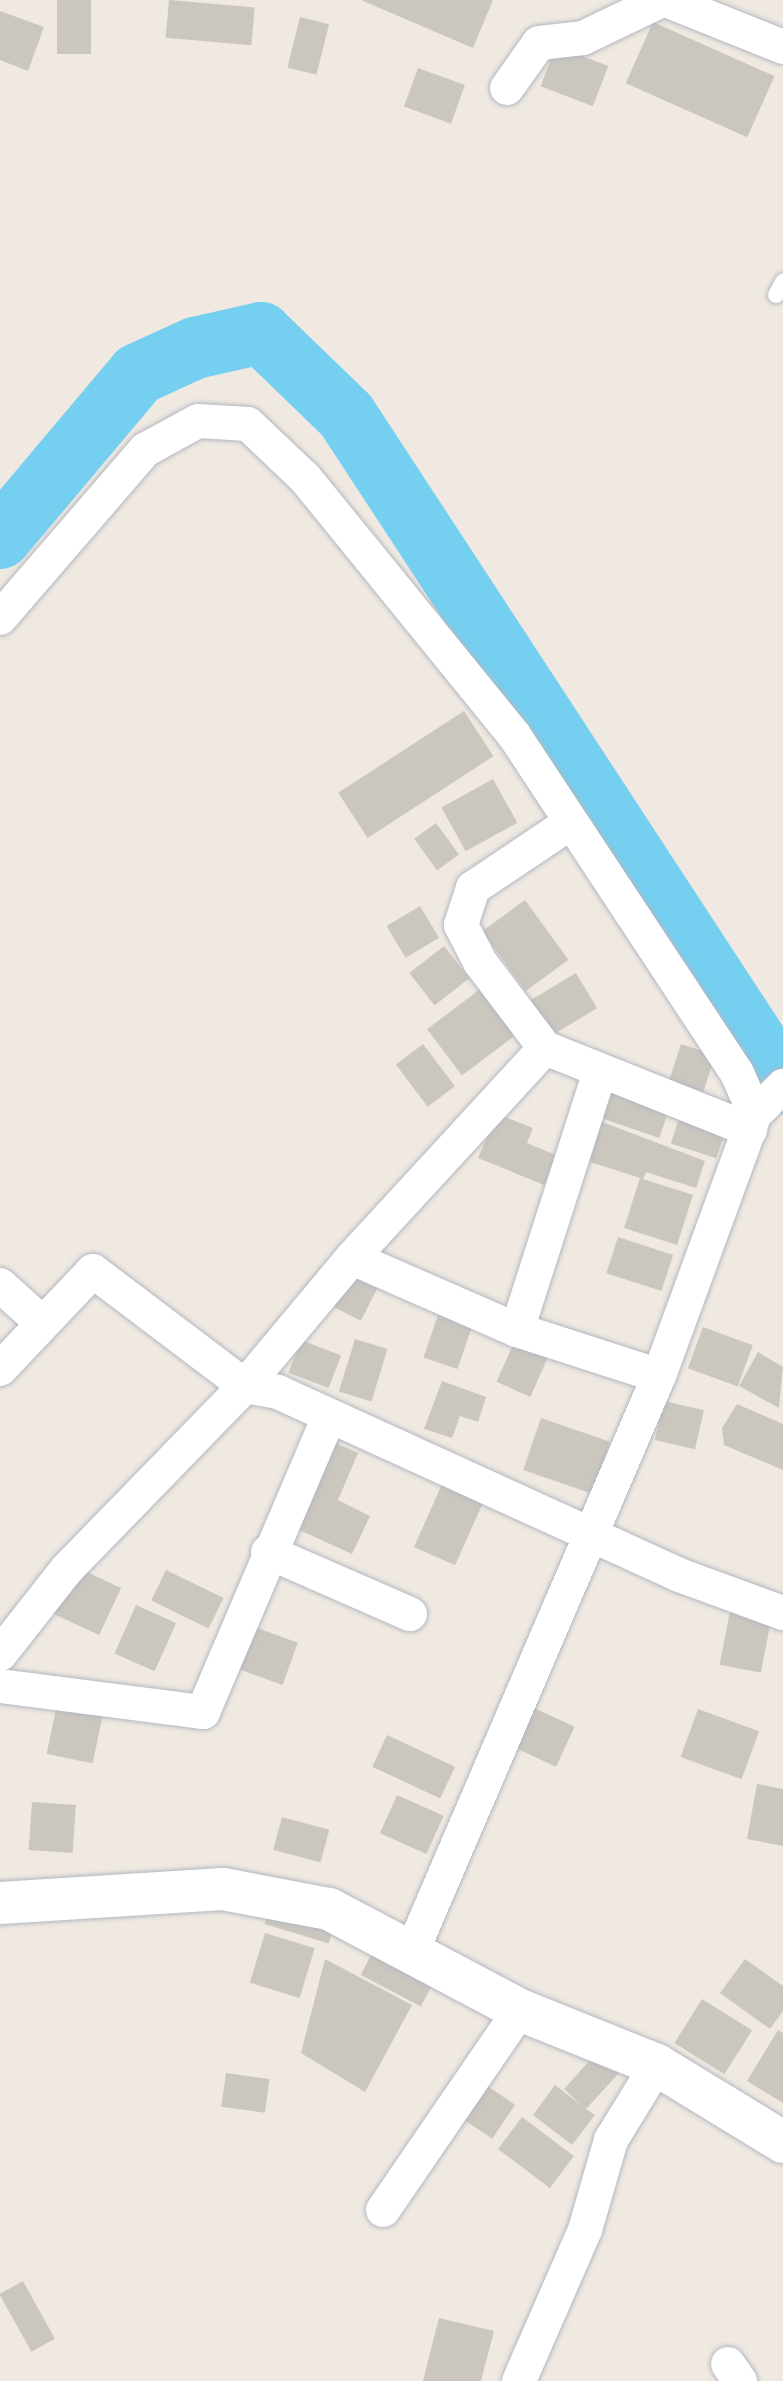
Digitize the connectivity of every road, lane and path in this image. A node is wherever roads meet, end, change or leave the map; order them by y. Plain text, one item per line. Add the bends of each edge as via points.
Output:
1 (664, 0) edge
2 (783, 47) edge
3 (507, 88) dead end
4 (0, 618) edge
5 (570, 823) junction
6 (545, 1048) junction
7 (600, 1072) junction
8 (762, 1110) edge
9 (352, 1258) junction
10 (0, 1285) edge
11 (40, 1321) junction
12 (517, 1330) junction
13 (0, 1369) edge
14 (659, 1376) junction
15 (245, 1386) junction
16 (329, 1416) junction
17 (587, 1534) junction
18 (268, 1552) junction
19 (783, 1613) edge
20 (410, 1614) dead end
21 (0, 1654) edge
22 (0, 1686) edge
23 (0, 1903) edge
24 (413, 1949) junction
25 (520, 2010) junction
26 (657, 2065) junction
27 (783, 2142) edge
28 (383, 2210) dead end
29 (519, 2381) edge

1 - 2 street
1 - 3 street via 583,38 539,43
4 - 5 street via 145,450 198,421 248,424 305,478 443,645 514,735
5 - 6 street via 473,888 461,925
5 - 8 street
6 - 7 street
6 - 9 street
7 - 8 street
7 - 12 street
8 - 14 street
9 - 12 street
9 - 15 street
10 - 11 street
11 - 13 street
11 - 15 street via 93,1271
12 - 14 street
14 - 17 street
15 - 16 street
15 - 21 street via 67,1569
16 - 17 street
16 - 18 street
17 - 19 street
17 - 24 street
18 - 20 street
18 - 22 street via 203,1712
23 - 24 street via 223,1889 329,1909
24 - 25 street
25 - 26 street
25 - 28 street
26 - 27 street
26 - 29 street via 611,2140 585,2230

